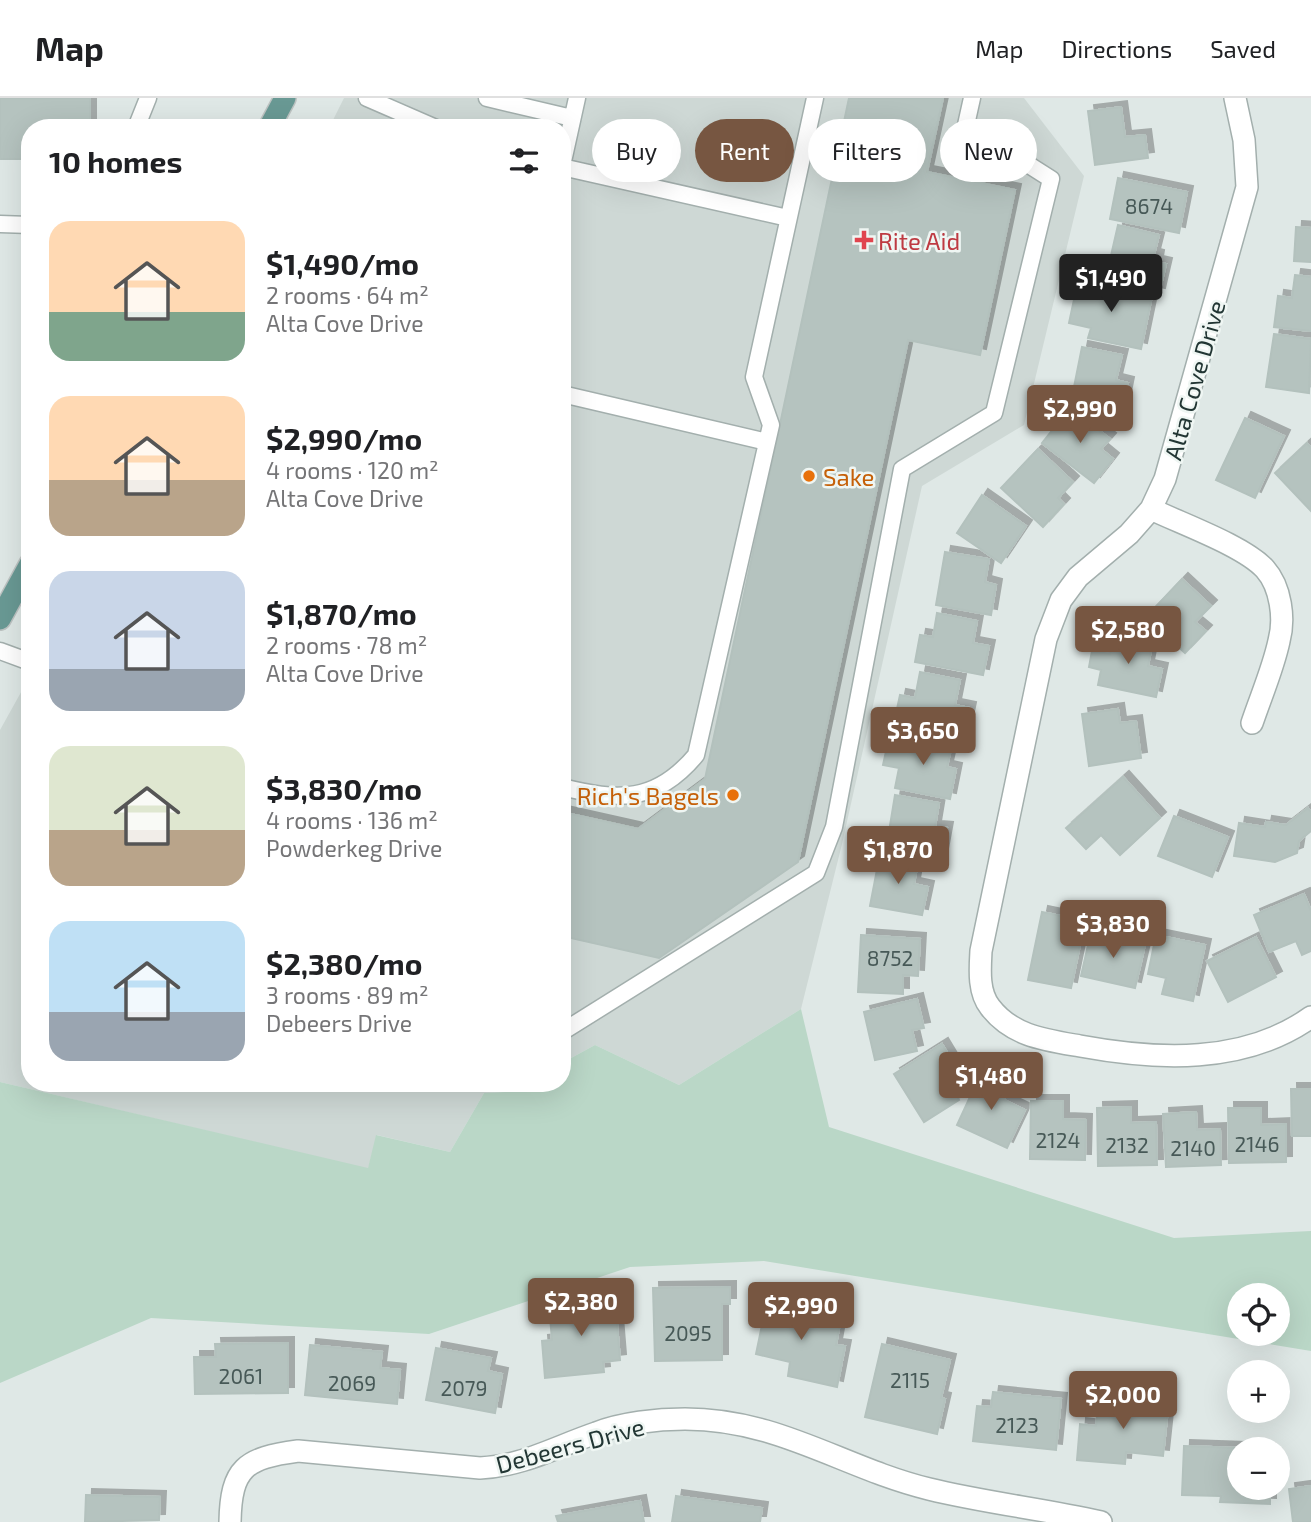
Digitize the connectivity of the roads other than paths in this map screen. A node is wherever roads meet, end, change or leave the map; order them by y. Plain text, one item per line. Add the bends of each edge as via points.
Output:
1 (148, 98) edge
2 (285, 98) edge
3 (367, 98) edge
4 (486, 98) edge
5 (577, 98) edge
6 (815, 98) edge
7 (972, 98) edge
8 (1235, 98) edge
9 (572, 118) junction
10 (140, 119) edge
11 (274, 119) edge
12 (410, 119) edge
13 (571, 123) edge
14 (571, 169) edge
15 (788, 218) junction
16 (0, 224) edge
17 (21, 225) edge
18 (571, 396) edge
19 (767, 442) junction
20 (1152, 509) junction
21 (21, 580) edge
22 (0, 618) edge
23 (0, 651) edge
24 (21, 659) edge
25 (1252, 723) dead end
26 (571, 789) edge
27 (1311, 1017) edge
28 (571, 1026) edge
29 (1000, 1512) edge
30 (230, 1522) edge
31 (1101, 1522) edge

1 - 10 lane
2 - 11 main road
3 - 12 lane
4 - 9 lane
5 - 9 lane
6 - 15 lane
7 - 28 lane via 966,125 1051,179 994,413 902,469 834,827 816,873
8 - 20 street, Alta Cove Drive via 1246,153 1247,187 1165,479
9 - 13 lane
14 - 15 lane
15 - 19 lane via 754,377 771,425
16 - 17 lane
18 - 19 lane
19 - 26 lane via 696,755 664,785 645,794
20 - 25 street via 1238,550 1265,570 1275,587 1282,611 1280,640
20 - 27 street, Alta Cove Drive via 1078,577 1061,600 1046,639 979,979 988,1005 1010,1028 1038,1038 1136,1056 1181,1057 1231,1050 1272,1038
21 - 22 main road
23 - 24 lane
29 - 30 street, Debeers Drive via 885,1475 779,1433 731,1422 684,1419 598,1432 508,1466 480,1468 298,1451 257,1460 240,1473 231,1496
29 - 31 street, Debeers Drive

